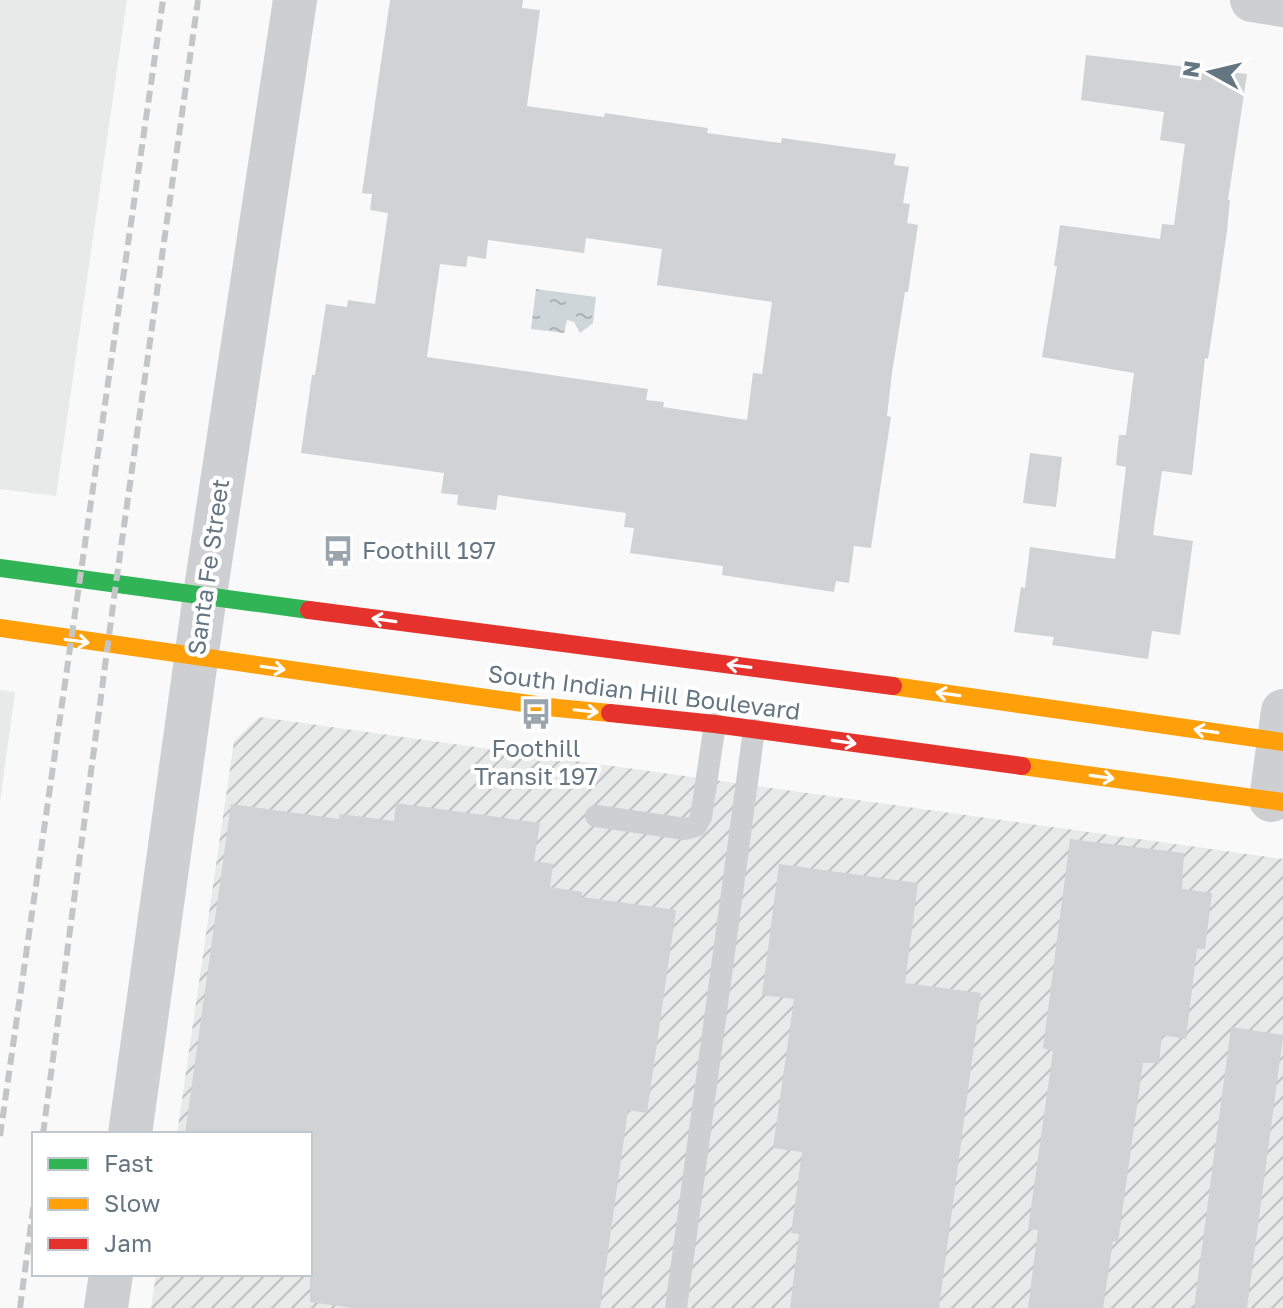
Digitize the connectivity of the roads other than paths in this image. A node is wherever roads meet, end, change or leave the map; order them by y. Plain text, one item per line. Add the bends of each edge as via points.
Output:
1 (295, 0) edge
2 (1252, 0) edge
3 (1283, 5) edge
4 (0, 568) edge
5 (205, 595) junction
6 (0, 628) edge
7 (196, 657) junction
8 (715, 724) junction
9 (754, 730) junction
10 (1281, 731) edge
11 (1277, 801) edge
12 (596, 816) dead end
13 (130, 1132) edge
14 (111, 1276) edge
15 (106, 1308) edge
16 (676, 1308) edge

1 - 5 street, Santa Fe Street
2 - 3 street
4 - 5 main road, South Indian Hill Boulevard
5 - 7 street, Santa Fe Street
10 -> 5 main road, South Indian Hill Boulevard
6 -> 7 main road, South Indian Hill Boulevard
7 -> 8 main road, South Indian Hill Boulevard via 557,708
7 - 13 street, Santa Fe Street
8 - 9 main road, South Indian Hill Boulevard
8 - 12 lane via 696,826 685,829
9 -> 11 main road, South Indian Hill Boulevard
9 - 16 lane
10 - 11 street
14 - 15 street

